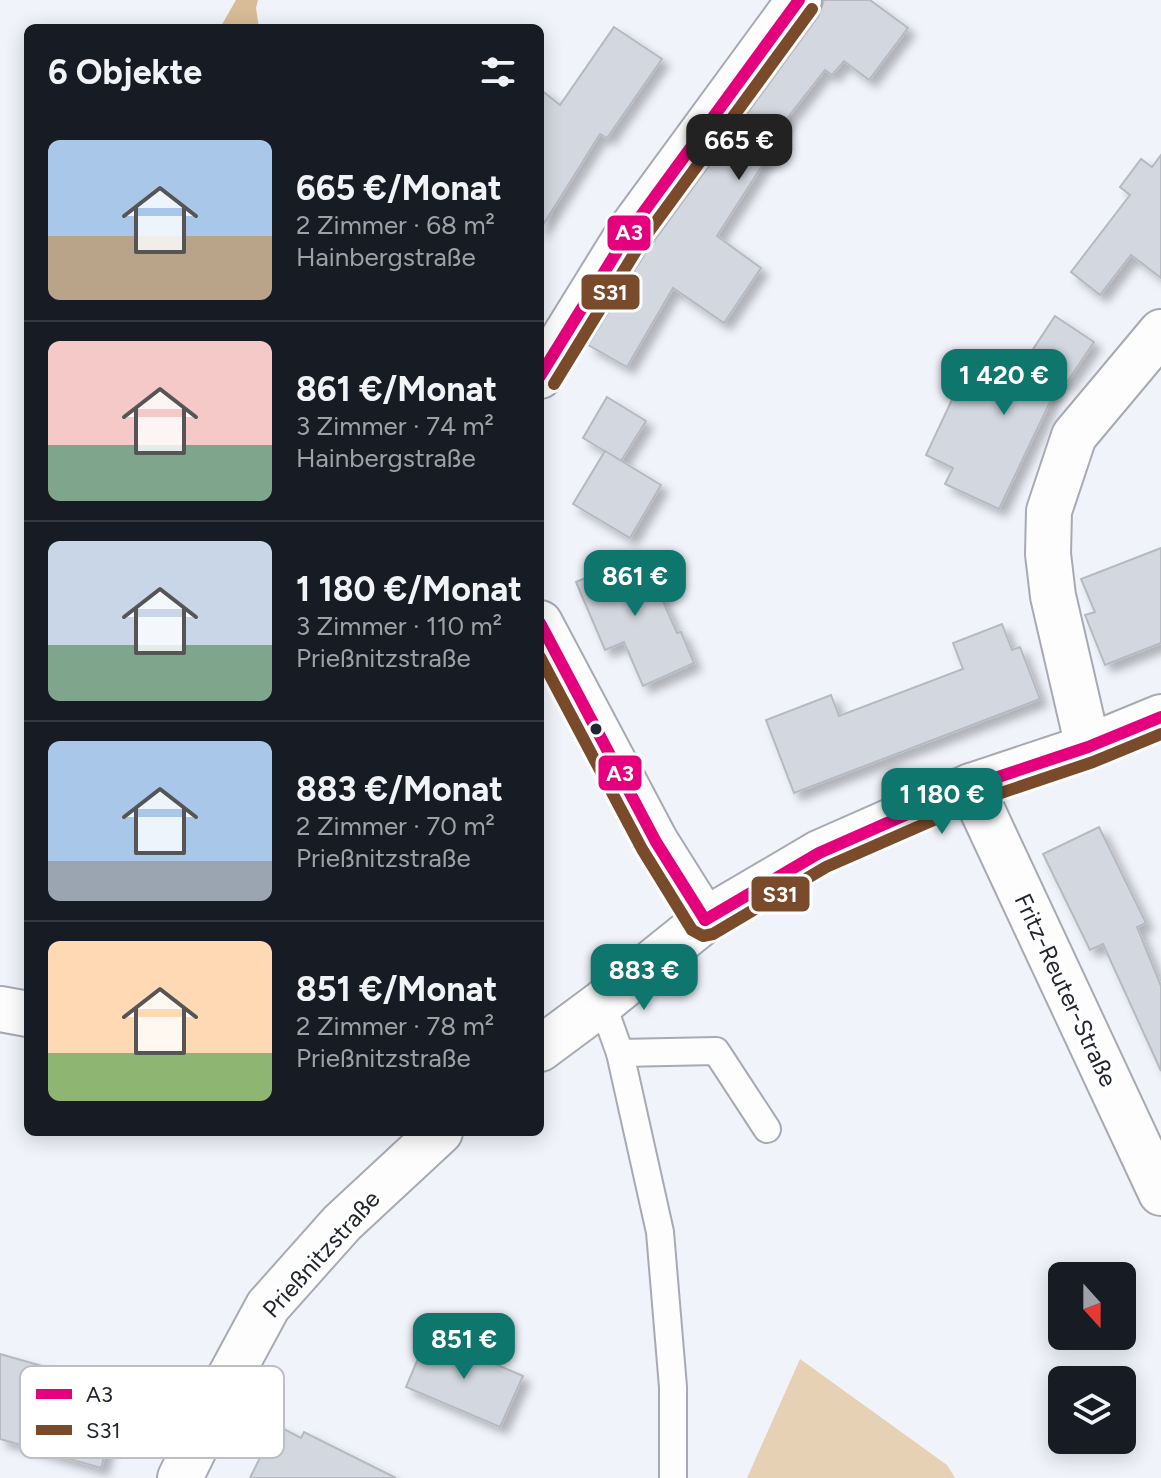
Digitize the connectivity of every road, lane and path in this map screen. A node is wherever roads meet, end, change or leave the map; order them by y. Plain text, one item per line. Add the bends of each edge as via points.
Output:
1 (799, 0) edge
2 (1161, 332) edge
3 (544, 370) edge
4 (544, 631) edge
5 (1161, 717) edge
6 (1088, 747) junction
7 (971, 786) junction
8 (705, 920) junction
9 (602, 1003) junction
10 (0, 1009) edge
11 (24, 1013) edge
12 (544, 1046) edge
13 (620, 1053) junction
14 (767, 1129) dead end
15 (436, 1136) edge
16 (1161, 1193) edge
17 (236, 1366) edge
18 (190, 1458) edge
19 (180, 1478) edge
20 (673, 1478) edge

1 - 3 street via 629,232
2 - 6 street via 1074,436 1049,511 1053,596
4 - 8 street via 656,842
5 - 6 street
6 - 7 street
7 - 8 street via 819,853
7 - 16 street, Fritz-Reuter-Straße
8 - 9 street
9 - 12 street
9 - 13 lane
10 - 11 street
13 - 14 lane via 716,1051
13 - 20 lane via 660,1232 673,1387
15 - 17 street, Prießnitzstraße via 342,1223 268,1306
18 - 19 street, Prießnitzstraße

